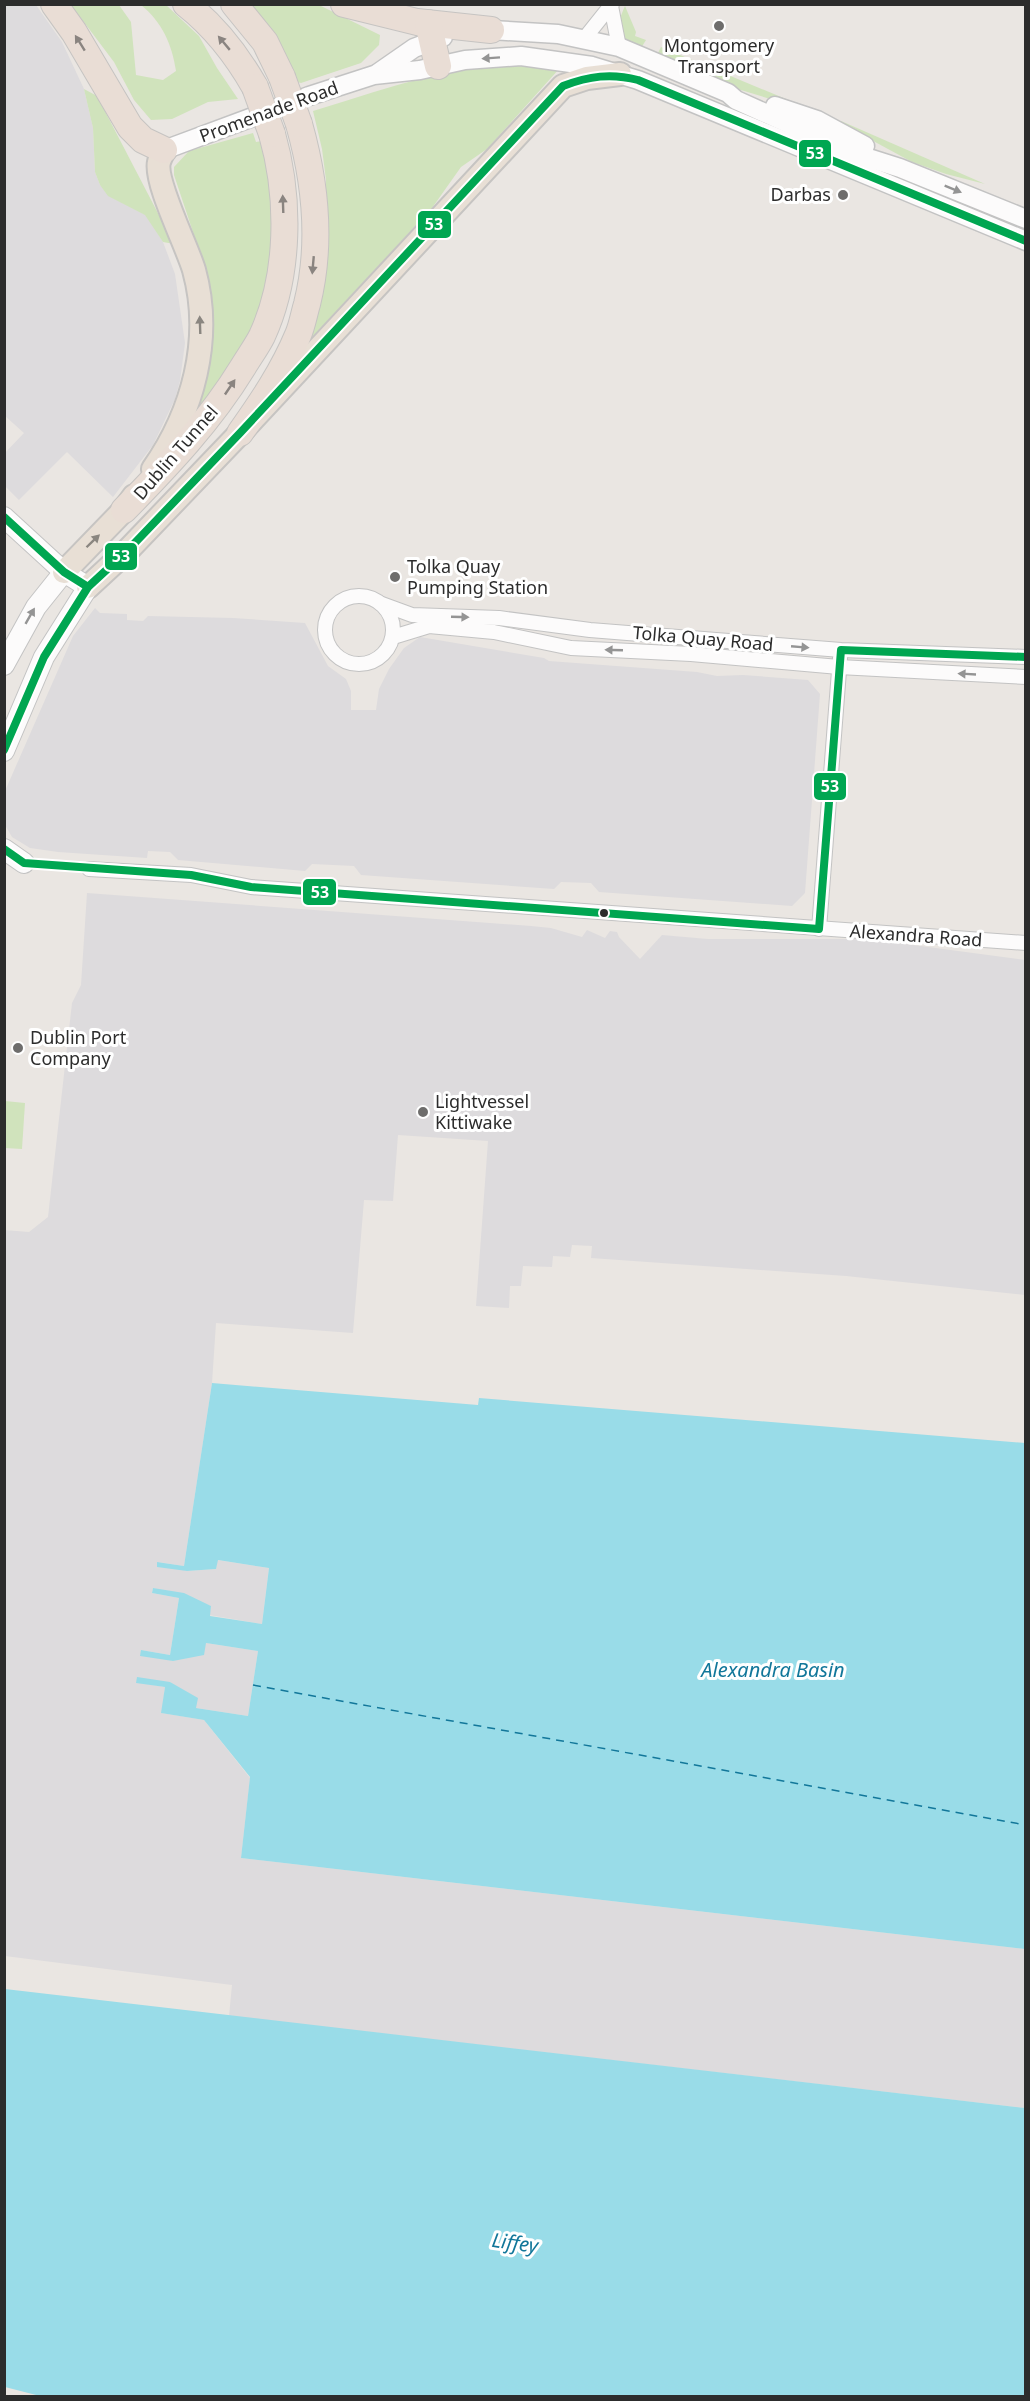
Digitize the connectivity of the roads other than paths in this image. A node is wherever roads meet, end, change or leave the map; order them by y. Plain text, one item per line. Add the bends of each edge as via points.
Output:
1 (54, 4) edge
2 (186, 4) edge
3 (234, 4) edge
4 (344, 4) edge
5 (612, 5) edge
6 (491, 30) joint
7 (430, 32) junction
8 (584, 39) junction
9 (619, 47) junction
10 (438, 66) junction
11 (620, 74) junction
12 (374, 75) junction
13 (164, 150) junction
14 (998, 208) junction
15 (1026, 208) edge
16 (1026, 219) edge
17 (1026, 241) edge
18 (240, 433) junction
19 (124, 510) junction
20 (4, 517) edge
21 (64, 572) junction
22 (88, 587) junction
23 (382, 604) junction
24 (393, 637) junction
25 (841, 650) junction
26 (1026, 657) edge
27 (4, 665) edge
28 (839, 667) junction
29 (1026, 677) edge
30 (4, 751) edge
31 (4, 849) edge
32 (14, 862) edge
33 (89, 869) dead end
34 (819, 929) junction
35 (1026, 943) edge

13 -> 1 highway via 143,140 130,127
19 -> 2 highway, Dublin Tunnel, bridge via 216,409 262,336 278,289 284,234 282,188 272,134 243,66
3 -> 18 highway, Dublin Tunnel, bridge via 265,42 299,124 315,191 316,232 311,285 299,333 273,386
4 - 7 highway
5 - 8 street
5 - 9 street
6 - 7 highway
6 - 8 street
7 - 10 highway
7 - 12 street, Promenade Road
8 - 9 street
9 -> 14 street via 856,154
11 -> 10 street, Promenade Road via 521,56
10 - 12 street, Promenade Road
11 - 17 street, Promenade Road
11 - 18 highway via 563,86
12 - 13 street, Promenade Road
19 -> 13 highway via 180,423 201,342 194,271 161,187 158,163
14 - 15 street
14 - 16 street
18 - 22 highway
21 -> 19 highway
20 - 21 main road
21 - 22 main road
27 -> 21 main road via 36,607
22 - 30 main road via 44,657
23 - 24 street via 391,617
23 - 24 street via 365,596 342,600 326,621 327,643 341,660 364,664 386,652
23 -> 25 street, Tolka Quay Road via 412,615 500,618 591,630
28 -> 24 street, Tolka Quay Road via 571,648 495,632 435,627
25 - 26 street, Tolka Quay Road
25 - 28 street
29 -> 28 street, Tolka Quay Road
28 - 34 street
31 - 32 main road
33 - 34 street, Alexandra Road via 191,875 251,887
34 - 35 street, Alexandra Road

